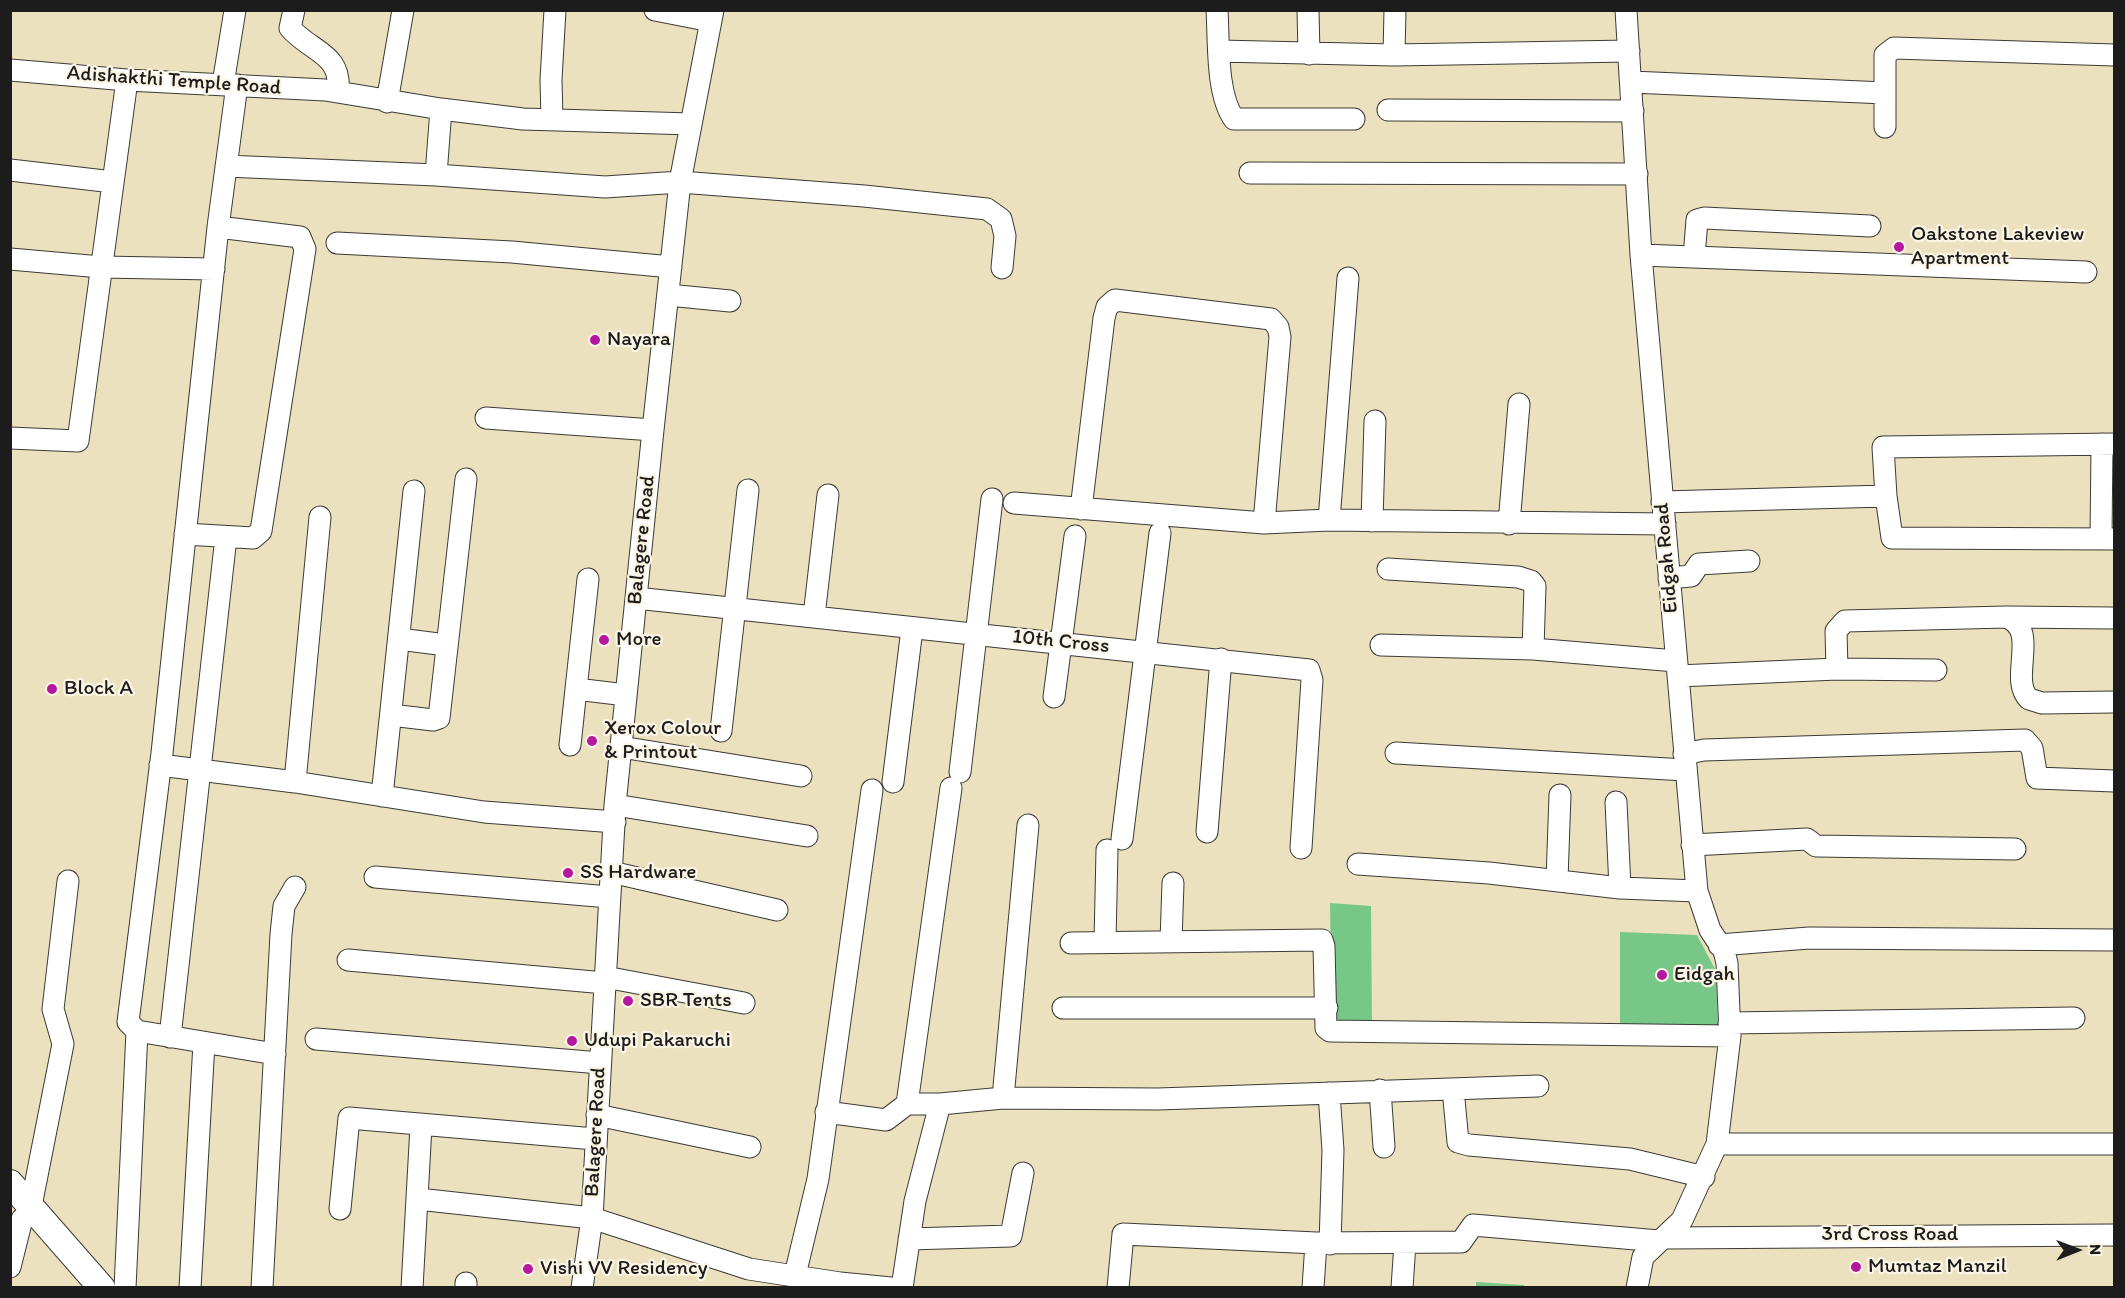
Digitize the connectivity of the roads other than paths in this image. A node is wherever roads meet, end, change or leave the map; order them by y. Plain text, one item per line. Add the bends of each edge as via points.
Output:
1 (235, 10) edge
2 (294, 10) edge
3 (404, 10) edge
4 (555, 10) edge
5 (655, 10) edge
6 (1217, 10) edge
7 (1308, 10) edge
8 (1395, 10) edge
9 (1626, 10) edge
10 (712, 16) edge
11 (1219, 51) junction
12 (1629, 51) junction
13 (1309, 54) junction
14 (1394, 55) junction
15 (2115, 55) edge
16 (10, 70) edge
17 (127, 80) junction
18 (1631, 82) junction
19 (230, 85) junction
20 (338, 92) junction
21 (1885, 93) junction
22 (387, 102) junction
23 (441, 109) junction
24 (1388, 110) dead end
25 (1633, 111) junction
26 (552, 119) junction
27 (1354, 119) dead end
28 (691, 124) junction
29 (1885, 127) dead end
30 (226, 166) junction
31 (10, 170) edge
32 (1250, 173) dead end
33 (1637, 174) junction
34 (436, 175) junction
35 (113, 182) junction
36 (680, 182) junction
37 (218, 226) junction
38 (1870, 226) dead end
39 (337, 243) dead end
40 (1641, 255) junction
41 (1694, 257) junction
42 (10, 259) edge
43 (101, 267) junction
44 (671, 267) junction
45 (1002, 268) dead end
46 (214, 269) junction
47 (2086, 272) dead end
48 (1348, 278) dead end
49 (668, 295) junction
50 (730, 301) dead end
51 (1519, 404) dead end
52 (486, 417) dead end
53 (1375, 421) dead end
54 (653, 430) junction
55 (10, 438) edge
56 (2108, 444) edge
57 (466, 479) dead end
58 (748, 490) dead end
59 (414, 491) dead end
60 (828, 495) dead end
61 (1886, 496) junction
62 (992, 499) dead end
63 (1662, 502) junction
64 (1014, 503) dead end
65 (1081, 509) junction
66 (320, 517) dead end
67 (1329, 520) junction
68 (1372, 521) junction
69 (1263, 523) junction
70 (1509, 524) junction
71 (1665, 524) junction
72 (1160, 533) dead end
73 (185, 534) junction
74 (1076, 536) dead end
75 (226, 537) junction
76 (2108, 539) edge
77 (1749, 561) dead end
78 (1388, 569) dead end
79 (1669, 578) junction
80 (588, 579) dead end
81 (636, 598) junction
82 (734, 608) junction
83 (813, 616) junction
84 (2006, 617) junction
85 (2115, 618) edge
86 (912, 629) junction
87 (975, 633) junction
88 (399, 639) junction
89 (1060, 642) junction
90 (446, 645) junction
91 (1381, 645) dead end
92 (1533, 649) junction
93 (1146, 652) junction
94 (1221, 659) junction
95 (1677, 669) junction
96 (1837, 669) junction
97 (1936, 670) dead end
98 (576, 689) junction
99 (626, 695) junction
100 (1054, 697) dead end
101 (2115, 702) edge
102 (391, 715) junction
103 (721, 730) dead end
104 (570, 745) dead end
105 (621, 747) junction
106 (1396, 753) dead end
107 (1684, 762) junction
108 (160, 765) junction
109 (200, 769) junction
110 (801, 776) dead end
111 (2115, 781) edge
112 (295, 782) junction
113 (893, 782) dead end
114 (872, 790) dead end
115 (1560, 795) dead end
116 (382, 796) junction
117 (1616, 802) dead end
118 (615, 814) junction
119 (1028, 825) dead end
120 (1207, 832) dead end
121 (807, 836) dead end
122 (1692, 845) junction
123 (1301, 848) dead end
124 (2015, 849) dead end
125 (1358, 864) dead end
126 (611, 872) junction
127 (375, 877) dead end
128 (1557, 880) junction
129 (68, 881) dead end
130 (1173, 883) dead end
131 (296, 888) dead end
132 (1620, 888) junction
133 (1696, 891) junction
134 (609, 897) junction
135 (777, 910) dead end
136 (2115, 940) edge
137 (1171, 941) junction
138 (1105, 942) junction
139 (1071, 943) dead end
140 (1719, 945) junction
141 (348, 960) dead end
142 (605, 980) junction
143 (744, 1003) dead end
144 (1063, 1008) dead end
145 (1327, 1008) junction
146 (2074, 1018) dead end
147 (1730, 1029) junction
148 (137, 1031) junction
149 (170, 1037) junction
150 (316, 1039) dead end
151 (204, 1043) junction
152 (275, 1054) junction
153 (600, 1063) junction
154 (1538, 1086) dead end
155 (1453, 1089) junction
156 (1380, 1090) junction
157 (1329, 1093) junction
158 (1003, 1098) junction
159 (907, 1104) junction
160 (940, 1104) junction
161 (826, 1112) junction
162 (597, 1114) junction
163 (421, 1126) junction
164 (595, 1139) junction
165 (1717, 1144) junction
166 (2115, 1144) edge
167 (750, 1147) dead end
168 (1384, 1147) dead end
169 (1023, 1173) dead end
170 (1704, 1177) junction
171 (10, 1183) edge
172 (418, 1199) junction
173 (340, 1209) dead end
174 (21, 1210) edge
175 (592, 1218) junction
176 (2115, 1235) edge
177 (909, 1239) junction
178 (1662, 1239) junction
179 (1405, 1243) junction
180 (1323, 1244) junction
181 (10, 1267) edge
182 (795, 1275) junction
183 (816, 1283) edge
184 (78, 1287) edge
185 (102, 1287) edge
186 (125, 1287) edge
187 (190, 1287) edge
188 (262, 1287) edge
189 (412, 1287) edge
190 (582, 1287) edge
191 (891, 1287) edge
192 (902, 1287) edge
193 (1118, 1287) edge
194 (1313, 1287) edge
195 (1402, 1287) edge
196 (1638, 1287) edge

1 - 19 street
2 - 20 street via 290,28 302,42 331,60 340,75
3 - 22 street
4 - 26 street via 550,80
5 - 10 street
6 - 11 street
7 - 13 street
8 - 14 street
9 - 12 street, Eidgah Road
10 - 28 street, Balagere Road
11 - 13 street
11 - 27 street via 1224,96 1233,119
12 - 14 street
12 - 18 street, Eidgah Road
13 - 14 street
15 - 21 street via 1894,48 1885,55
16 - 17 street, Adishakthi Temple Road
17 - 19 street, Adishakthi Temple Road
17 - 35 street
18 - 21 street
18 - 25 street, Eidgah Road
19 - 20 street, Adishakthi Temple Road
19 - 30 street
20 - 22 street, Adishakthi Temple Road
21 - 29 street
22 - 23 street, Adishakthi Temple Road
23 - 26 street, Adishakthi Temple Road
23 - 34 street
24 - 25 street
25 - 33 street, Eidgah Road
26 - 28 street, Adishakthi Temple Road
28 - 36 street, Balagere Road
30 - 34 street
30 - 37 street
31 - 35 street
32 - 33 street
33 - 40 street, Eidgah Road
34 - 36 street via 605,187
35 - 43 street
36 - 44 street, Balagere Road
36 - 45 street via 987,209 1001,219 1005,236
37 - 46 street
37 - 75 street via 300,237 306,249 261,531 253,538
38 - 41 street via 1704,218 1697,220
39 - 44 street via 512,252
40 - 41 street
40 - 63 street, Eidgah Road
41 - 47 street
42 - 43 street
43 - 46 street
43 - 55 street via 78,441
44 - 49 street, Balagere Road
46 - 73 street
48 - 67 street
49 - 50 street
49 - 54 street, Balagere Road
51 - 70 street
52 - 54 street
53 - 68 street
54 - 81 street, Balagere Road
56 - 61 street via 1883,447
56 - 76 street
57 - 90 street
58 - 82 street
59 - 88 street
60 - 83 street
61 - 63 street
61 - 76 street via 1892,538
62 - 87 street
63 - 71 street, Eidgah Road
64 - 65 street
65 - 69 street
65 - 69 street via 1104,318 1107,307 1115,300 1255,316 1271,319 1278,327
66 - 112 street
67 - 68 street
67 - 69 street
68 - 70 street
70 - 71 street
71 - 79 street, Eidgah Road
72 - 93 street
73 - 75 street
73 - 108 street
74 - 89 street
75 - 109 street
77 - 79 street via 1699,564 1691,576
78 - 92 street via 1531,580 1535,586
79 - 95 street, Eidgah Road
80 - 98 street
81 - 82 street, 10th Cross
81 - 99 street, Balagere Road
82 - 83 street, 10th Cross
82 - 103 street
83 - 86 street, 10th Cross
84 - 85 street
84 - 96 street via 1845,621 1836,631
84 - 101 street via 2017,623 2022,633 2024,690 2030,699 2043,703
86 - 87 street, 10th Cross
86 - 113 street
87 - 89 street, 10th Cross
87 - 159 street
88 - 90 street
88 - 102 street
89 - 93 street, 10th Cross
89 - 100 street
90 - 102 street via 439,718
91 - 92 street
92 - 95 street
93 - 94 street, 10th Cross
93 - 138 street via 1114,844
94 - 120 street
94 - 123 street, 10th Cross via 1309,670 1312,680
95 - 96 street
95 - 107 street, Eidgah Road
96 - 97 street
98 - 99 street
98 - 104 street
99 - 105 street, Balagere Road
102 - 116 street
105 - 110 street
105 - 118 street, Balagere Road
106 - 107 street
107 - 111 street via 1704,750 2025,740 2032,748 2037,778
107 - 122 street, Eidgah Road
108 - 109 street
108 - 148 street via 128,1007 128,1022
109 - 112 street
109 - 149 street
112 - 116 street
114 - 161 street
115 - 128 street
116 - 118 street via 484,812
117 - 132 street
118 - 121 street
118 - 126 street, Balagere Road
119 - 158 street
122 - 124 street via 1807,839 1816,846
122 - 133 street, Eidgah Road
125 - 128 street
126 - 134 street, Balagere Road
126 - 135 street
127 - 134 street
128 - 132 street
129 - 174 street via 53,1009 63,1044
130 - 137 street
131 - 152 street via 284,906
132 - 133 street
133 - 140 street, Eidgah Road
134 - 142 street, Balagere Road
136 - 140 street via 1809,938
137 - 138 street
137 - 145 street via 1322,940
138 - 139 street
140 - 147 street, Eidgah Road via 1727,963
141 - 142 street
142 - 143 street
142 - 153 street, Balagere Road
144 - 145 street
145 - 147 street via 1326,1028 1347,1033
146 - 147 street
147 - 165 street, Eidgah Road
148 - 149 street
148 - 186 street
149 - 151 street
150 - 153 street
151 - 152 street
151 - 187 street
152 - 188 street
153 - 162 street, Balagere Road
154 - 155 street
155 - 156 street
155 - 170 street via 1458,1142 1630,1159
156 - 157 street
156 - 168 street
157 - 158 street via 1158,1099
157 - 180 street via 1333,1150
158 - 160 street
159 - 160 street
159 - 161 street via 886,1120
160 - 177 street
161 - 182 street via 818,1179
162 - 164 street, Balagere Road
162 - 167 street
163 - 164 street
163 - 172 street
163 - 173 street via 349,1118
164 - 175 street, Balagere Road
165 - 166 street
165 - 170 street, Eidgah Road
169 - 177 street via 1011,1236
170 - 178 street, Eidgah Road via 1682,1220
171 - 174 main road
172 - 175 street
172 - 189 street
174 - 181 street
174 - 184 main road
174 - 185 main road
175 - 182 street via 749,1269
175 - 190 street, Balagere Road
176 - 178 street, 3rd Cross Road
177 - 192 street
178 - 179 street, 3rd Cross Road via 1473,1225 1461,1242
178 - 196 street, Eidgah Road via 1643,1257
179 - 180 street
179 - 195 street
180 - 193 street via 1123,1234
180 - 194 street
182 - 183 street
183 - 191 street

